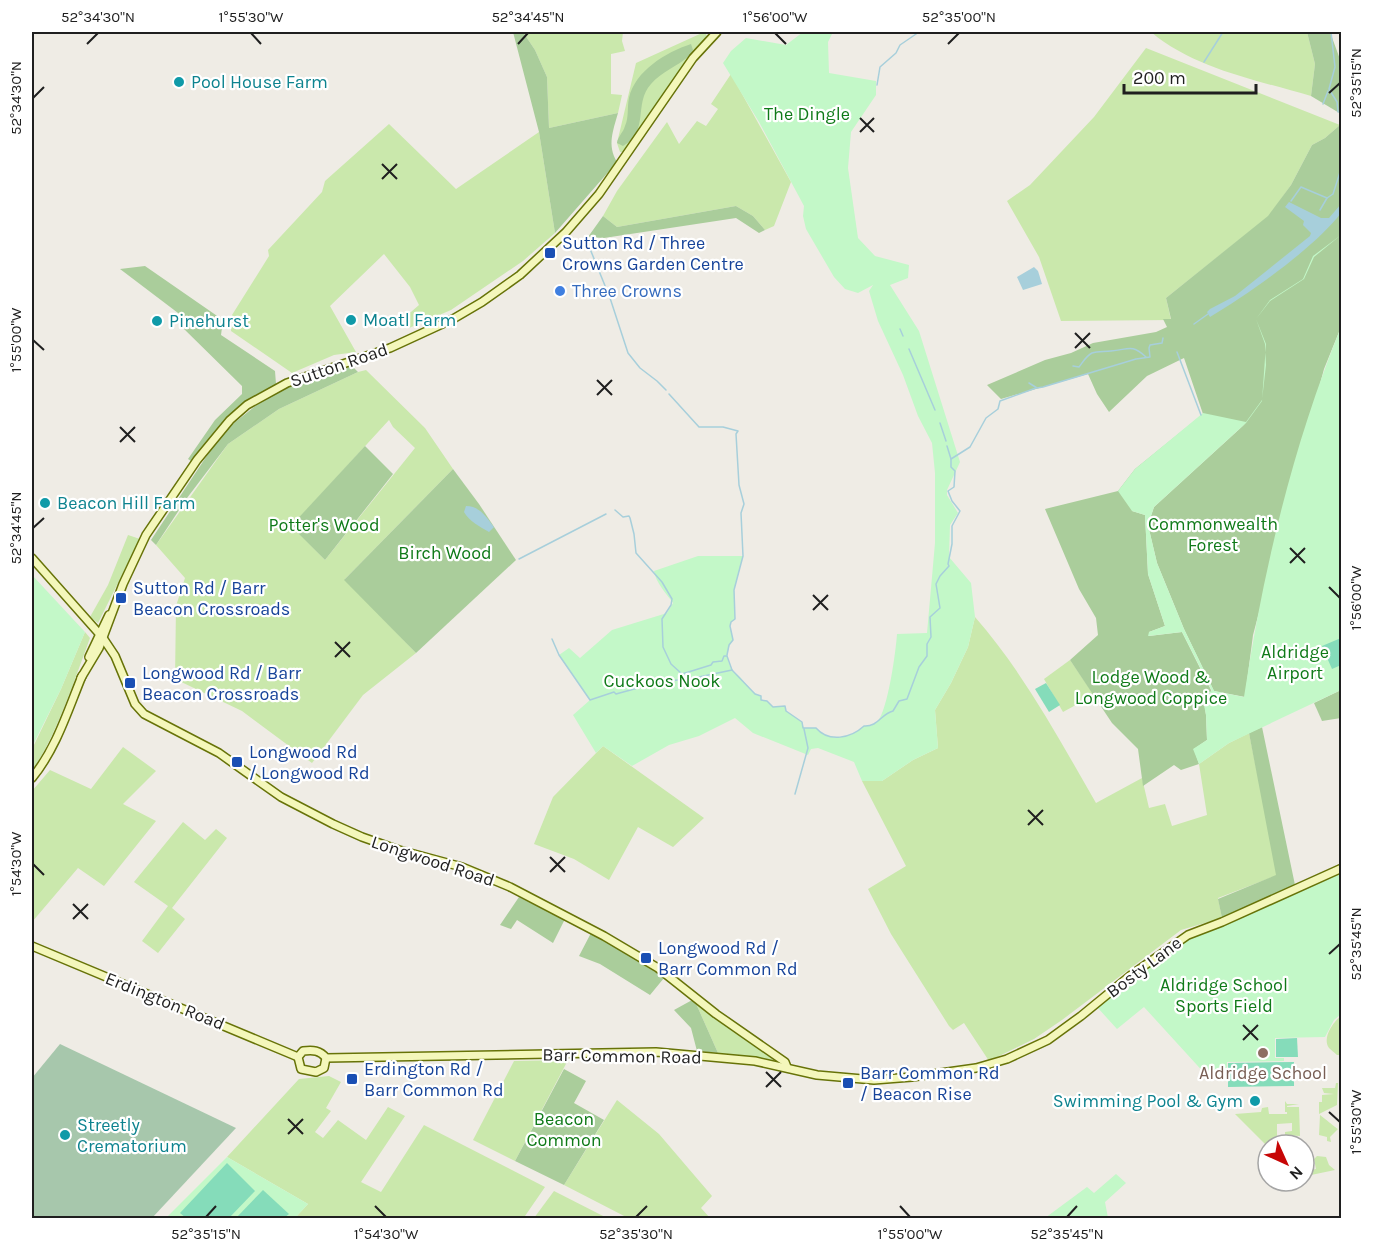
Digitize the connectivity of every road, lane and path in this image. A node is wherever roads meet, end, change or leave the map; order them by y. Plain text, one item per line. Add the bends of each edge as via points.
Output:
1 (717, 32) edge
2 (32, 558) edge
3 (100, 639) junction
4 (32, 778) edge
5 (1341, 868) edge
6 (32, 946) edge
7 (1022, 1053) joint
8 (298, 1057) junction
9 (326, 1058) junction
10 (787, 1067) junction

1 - 3 main road, Sutton Road via 693,58 599,194 556,243 513,280 453,319 390,348 287,383 230,420 197,460 146,535
2 - 3 main road, Longwood Road
3 - 4 main road, Sutton Road via 52,747
3 - 10 main road, Longwood Road via 144,714 219,753 281,798 362,837 462,867 510,887 584,926 658,968
5 - 7 main road, Bosty Lane via 1188,935 1048,1040
6 - 8 main road, Erdington Road
7 - 10 main road, Barr Common Road via 976,1068 892,1079 817,1075
8 - 9 main road via 303,1051 314,1050
8 - 9 main road via 302,1069 310,1072 321,1071
9 - 10 main road, Barr Common Road via 656,1052

